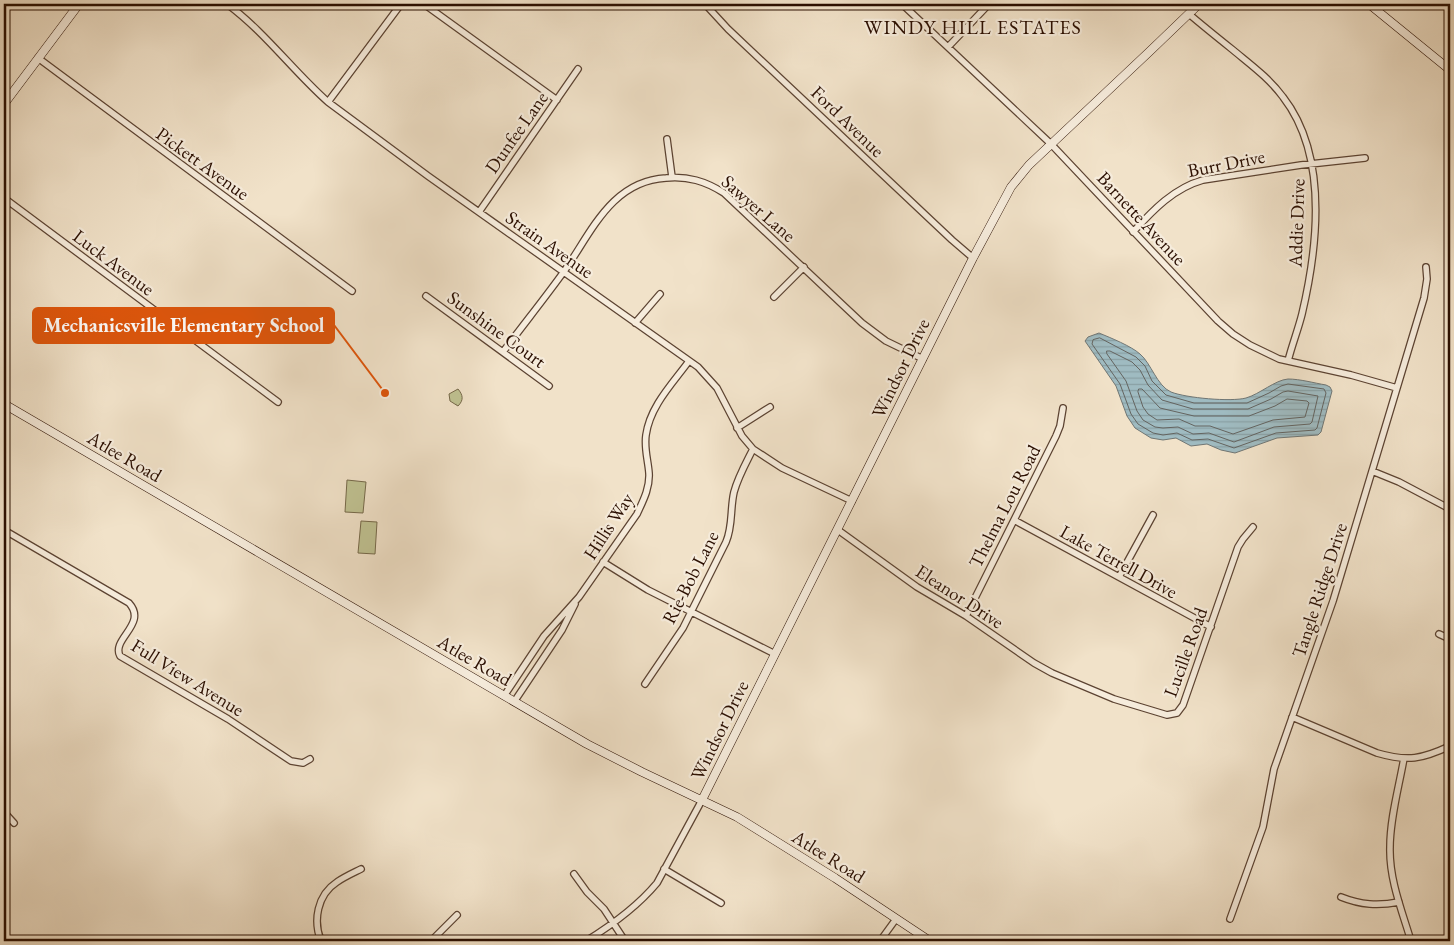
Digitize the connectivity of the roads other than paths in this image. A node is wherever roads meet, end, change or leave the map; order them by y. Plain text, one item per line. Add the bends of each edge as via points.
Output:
1 (79, 4) edge
2 (227, 4) edge
3 (401, 4) edge
4 (424, 4) edge
5 (705, 4) edge
6 (902, 4) edge
7 (989, 4) edge
8 (1199, 4) edge
9 (1369, 4) edge
10 (1189, 14) junction
11 (948, 47) junction
12 (38, 58) junction
13 (578, 69) dead end
14 (1450, 70) edge
15 (557, 100) junction
16 (328, 102) junction
17 (4, 104) edge
18 (667, 139) dead end
19 (1050, 144) junction
20 (1365, 158) dead end
21 (1312, 164) junction
22 (672, 177) junction
23 (4, 198) edge
24 (479, 212) junction
25 (1133, 232) junction
26 (973, 258) junction
27 (804, 267) junction
28 (1426, 267) dead end
29 (564, 272) junction
30 (352, 291) dead end
31 (660, 294) dead end
32 (426, 296) dead end
33 (774, 297) dead end
34 (636, 323) junction
35 (503, 352) junction
36 (923, 359) junction
37 (689, 361) junction
38 (1288, 361) junction
39 (549, 386) dead end
40 (1397, 388) junction
41 (278, 402) dead end
42 (4, 404) edge
43 (770, 407) dead end
44 (1063, 408) dead end
45 (737, 428) junction
46 (753, 449) junction
47 (1372, 471) junction
48 (852, 502) junction
49 (1450, 509) edge
50 (1153, 515) dead end
51 (1014, 520) junction
52 (1253, 527) dead end
53 (4, 530) edge
54 (838, 530) junction
55 (603, 562) junction
56 (1119, 577) junction
57 (579, 597) junction
58 (692, 612) junction
59 (966, 616) junction
60 (1210, 627) junction
61 (1439, 634) dead end
62 (1450, 639) edge
63 (775, 654) junction
64 (1070, 681) joint
65 (645, 684) dead end
66 (504, 696) junction
67 (514, 702) junction
68 (1292, 717) junction
69 (1450, 746) edge
70 (1404, 758) junction
71 (310, 759) dead end
72 (702, 800) junction
73 (4, 812) edge
74 (14, 823) dead end
75 (664, 869) junction
76 (361, 870) dead end
77 (574, 874) dead end
78 (1341, 897) dead end
79 (1399, 902) junction
80 (721, 903) dead end
81 (457, 915) dead end
82 (896, 919) junction
83 (1230, 919) dead end
84 (613, 924) junction
85 (321, 941) edge
86 (430, 941) edge
87 (586, 941) edge
88 (625, 941) edge
89 (880, 941) edge
90 (930, 941) edge
91 (1411, 941) edge

1 - 12 street
2 - 16 street, Strain Avenue via 261,32
3 - 16 street
4 - 15 street
5 - 26 street, Ford Avenue
6 - 11 street, Barnette Avenue
7 - 11 street
8 - 10 street, Windsor Drive
9 - 14 street
10 - 19 street, Windsor Drive
10 - 21 street, Addie Drive via 1259,71 1283,96 1299,123
11 - 19 street, Barnette Avenue
12 - 17 street
12 - 30 street, Pickett Avenue
13 - 15 street, Dunfee Lane
15 - 24 street, Dunfee Lane
16 - 24 street, Strain Avenue
18 - 22 street
19 - 25 street, Barnette Avenue
19 - 26 street, Windsor Drive via 1011,187
20 - 21 street, Burr Drive
21 - 25 street, Burr Drive via 1192,183 1173,194
21 - 38 street, Addie Drive via 1315,208 1312,258 1302,315
22 - 27 street, Sawyer Lane via 694,179 724,193
22 - 29 street, Sawyer Lane via 638,184 618,197
23 - 41 street, Luck Avenue
24 - 29 street, Strain Avenue
25 - 38 street, Barnette Avenue via 1233,334
26 - 36 street, Windsor Drive
27 - 33 street
27 - 36 street, Sawyer Lane via 862,323
28 - 40 street, Tangle Ridge Drive via 1424,298
29 - 34 street, Strain Avenue
29 - 35 street, Sawyer Lane
31 - 34 street
32 - 35 street, Sunshine Court
34 - 37 street, Strain Avenue
35 - 39 street, Sunshine Court
36 - 48 street, Windsor Drive
37 - 45 street, Strain Avenue via 717,388
37 - 55 street, Hillis Way via 660,401 648,426 645,447 649,483 643,502
38 - 40 street, Barnette Avenue
40 - 47 street, Tangle Ridge Drive
42 - 66 street, Atlee Road
43 - 45 street
44 - 51 street, Thelma Lou Road via 1056,436
45 - 46 street, Strain Avenue
46 - 48 street, Strain Avenue via 782,468
46 - 58 street, Rie-Bob Lane via 734,492 728,537
47 - 49 street
47 - 68 street, Tangle Ridge Drive
48 - 54 street, Windsor Drive
50 - 56 street
51 - 56 street, Lake Terrell Drive
51 - 59 street, Thelma Lou Road
52 - 60 street, Lucille Road via 1238,548
53 - 71 street, Full View Avenue via 132,607 134,622 118,647 120,656 228,719 291,761 303,763
54 - 59 street, Eleanor Drive via 917,587
54 - 63 street, Windsor Drive
55 - 57 street, Hillis Way
55 - 58 street
56 - 60 street, Lake Terrell Drive
57 - 66 street, Hillis Way via 544,636
57 - 67 street, Hillis Way via 562,630
58 - 63 street
58 - 65 street, Rie-Bob Lane
59 - 64 street, Eleanor Drive via 1034,663
60 - 64 street, Lucille Road via 1183,705 1177,713 1167,715
61 - 62 street
63 - 72 street, Windsor Drive
66 - 67 street, Atlee Road
67 - 72 street, Atlee Road via 587,744
68 - 70 street via 1377,753
68 - 83 street, Tangle Ridge Drive via 1274,770 1262,827
69 - 70 street via 1423,757
70 - 79 street via 1390,834 1390,862
72 - 75 street
72 - 82 street, Atlee Road via 737,817
73 - 74 street
75 - 80 street
75 - 84 street via 647,895
76 - 85 street via 336,882 326,893 317,915
77 - 84 street
78 - 79 street via 1374,905
79 - 91 street
81 - 86 street
82 - 89 street
82 - 90 street, Atlee Road
84 - 87 street
84 - 88 street

